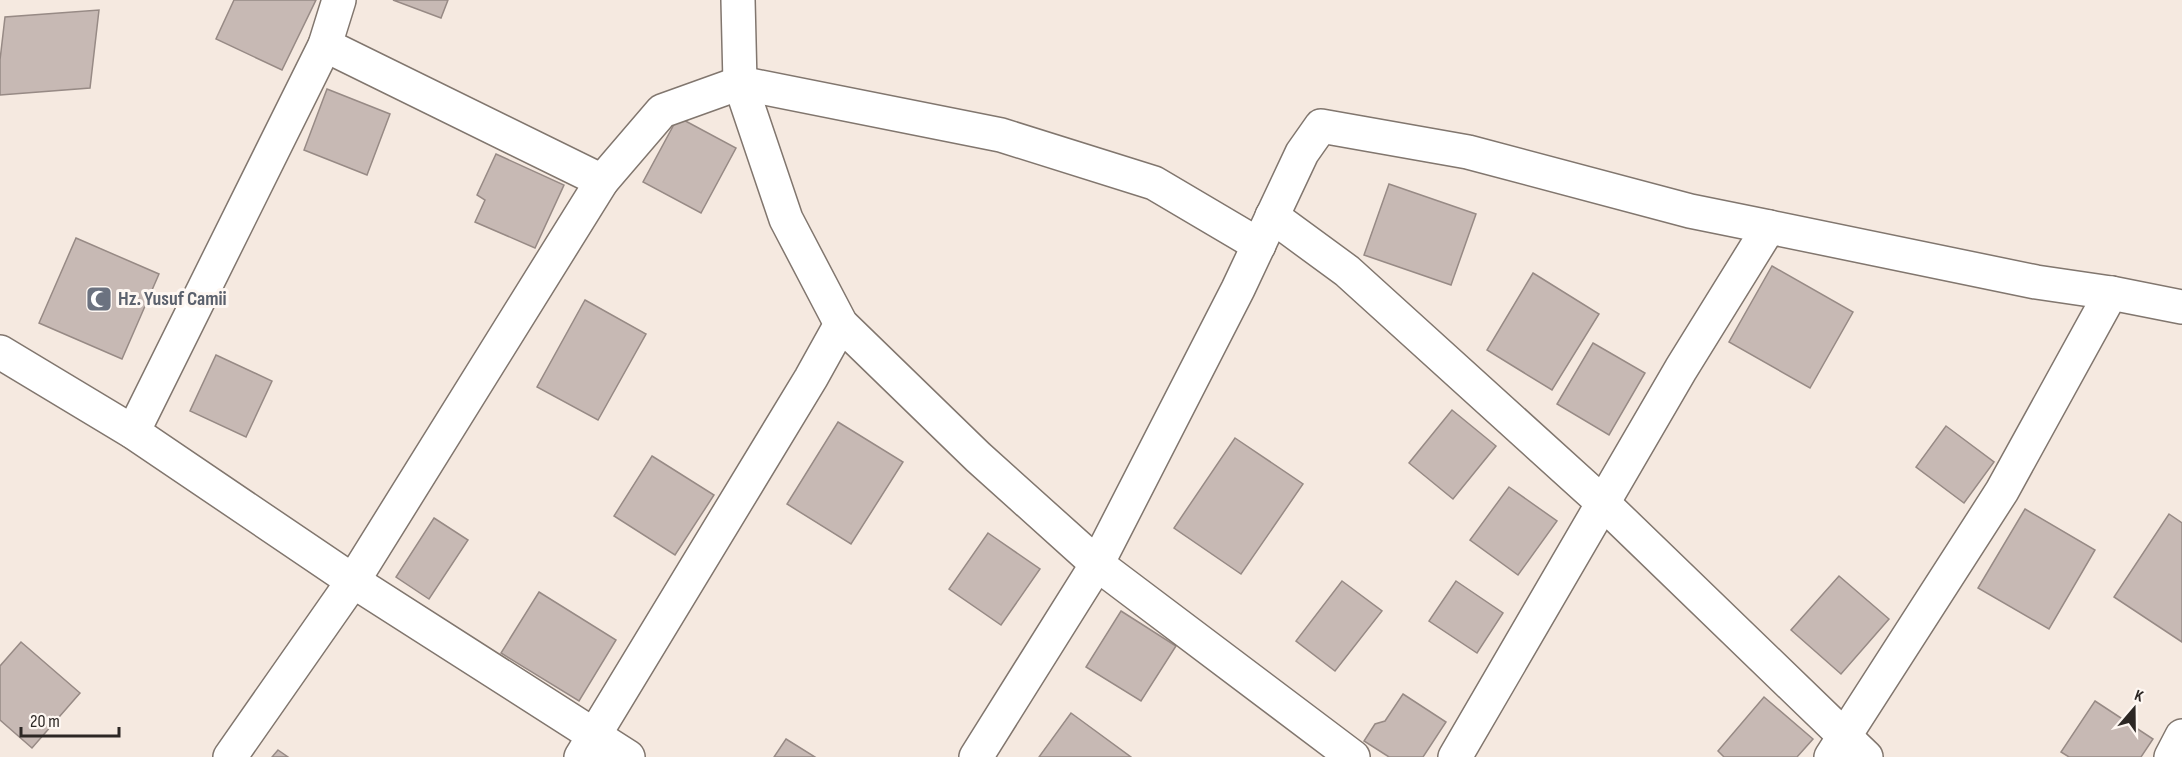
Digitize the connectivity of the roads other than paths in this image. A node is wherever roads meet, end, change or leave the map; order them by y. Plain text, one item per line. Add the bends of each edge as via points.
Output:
1 (339, 0) edge
2 (738, 0) edge
3 (325, 45) junction
4 (740, 83) junction
5 (602, 181) junction
6 (1769, 227) junction
7 (1265, 230) junction
8 (2111, 293) junction
9 (2182, 307) edge
10 (841, 324) junction
11 (0, 352) edge
12 (133, 432) junction
13 (1602, 503) junction
14 (1097, 564) junction
15 (353, 581) junction
16 (2182, 736) edge
17 (587, 746) edge
18 (1846, 750) edge
19 (230, 757) edge
20 (628, 757) edge
21 (975, 757) edge
22 (1353, 757) edge
23 (1455, 757) edge
24 (2171, 757) edge

1 - 3 street
2 - 4 street
3 - 5 street
3 - 12 street
4 - 5 street via 662,111
4 - 7 street via 1001,135 1154,183
4 - 10 street via 786,219
5 - 15 street
6 - 7 street via 1690,211 1468,152 1321,126 1302,153
6 - 8 street via 2036,282
6 - 13 street
7 - 13 street via 1347,271
7 - 14 street
8 - 9 street
8 - 18 street via 2002,490
10 - 14 street via 978,457
10 - 17 street
11 - 12 street
12 - 15 street
13 - 18 street
13 - 23 street
14 - 21 street
14 - 22 street
15 - 17 street
15 - 19 street
16 - 24 street
17 - 20 street

